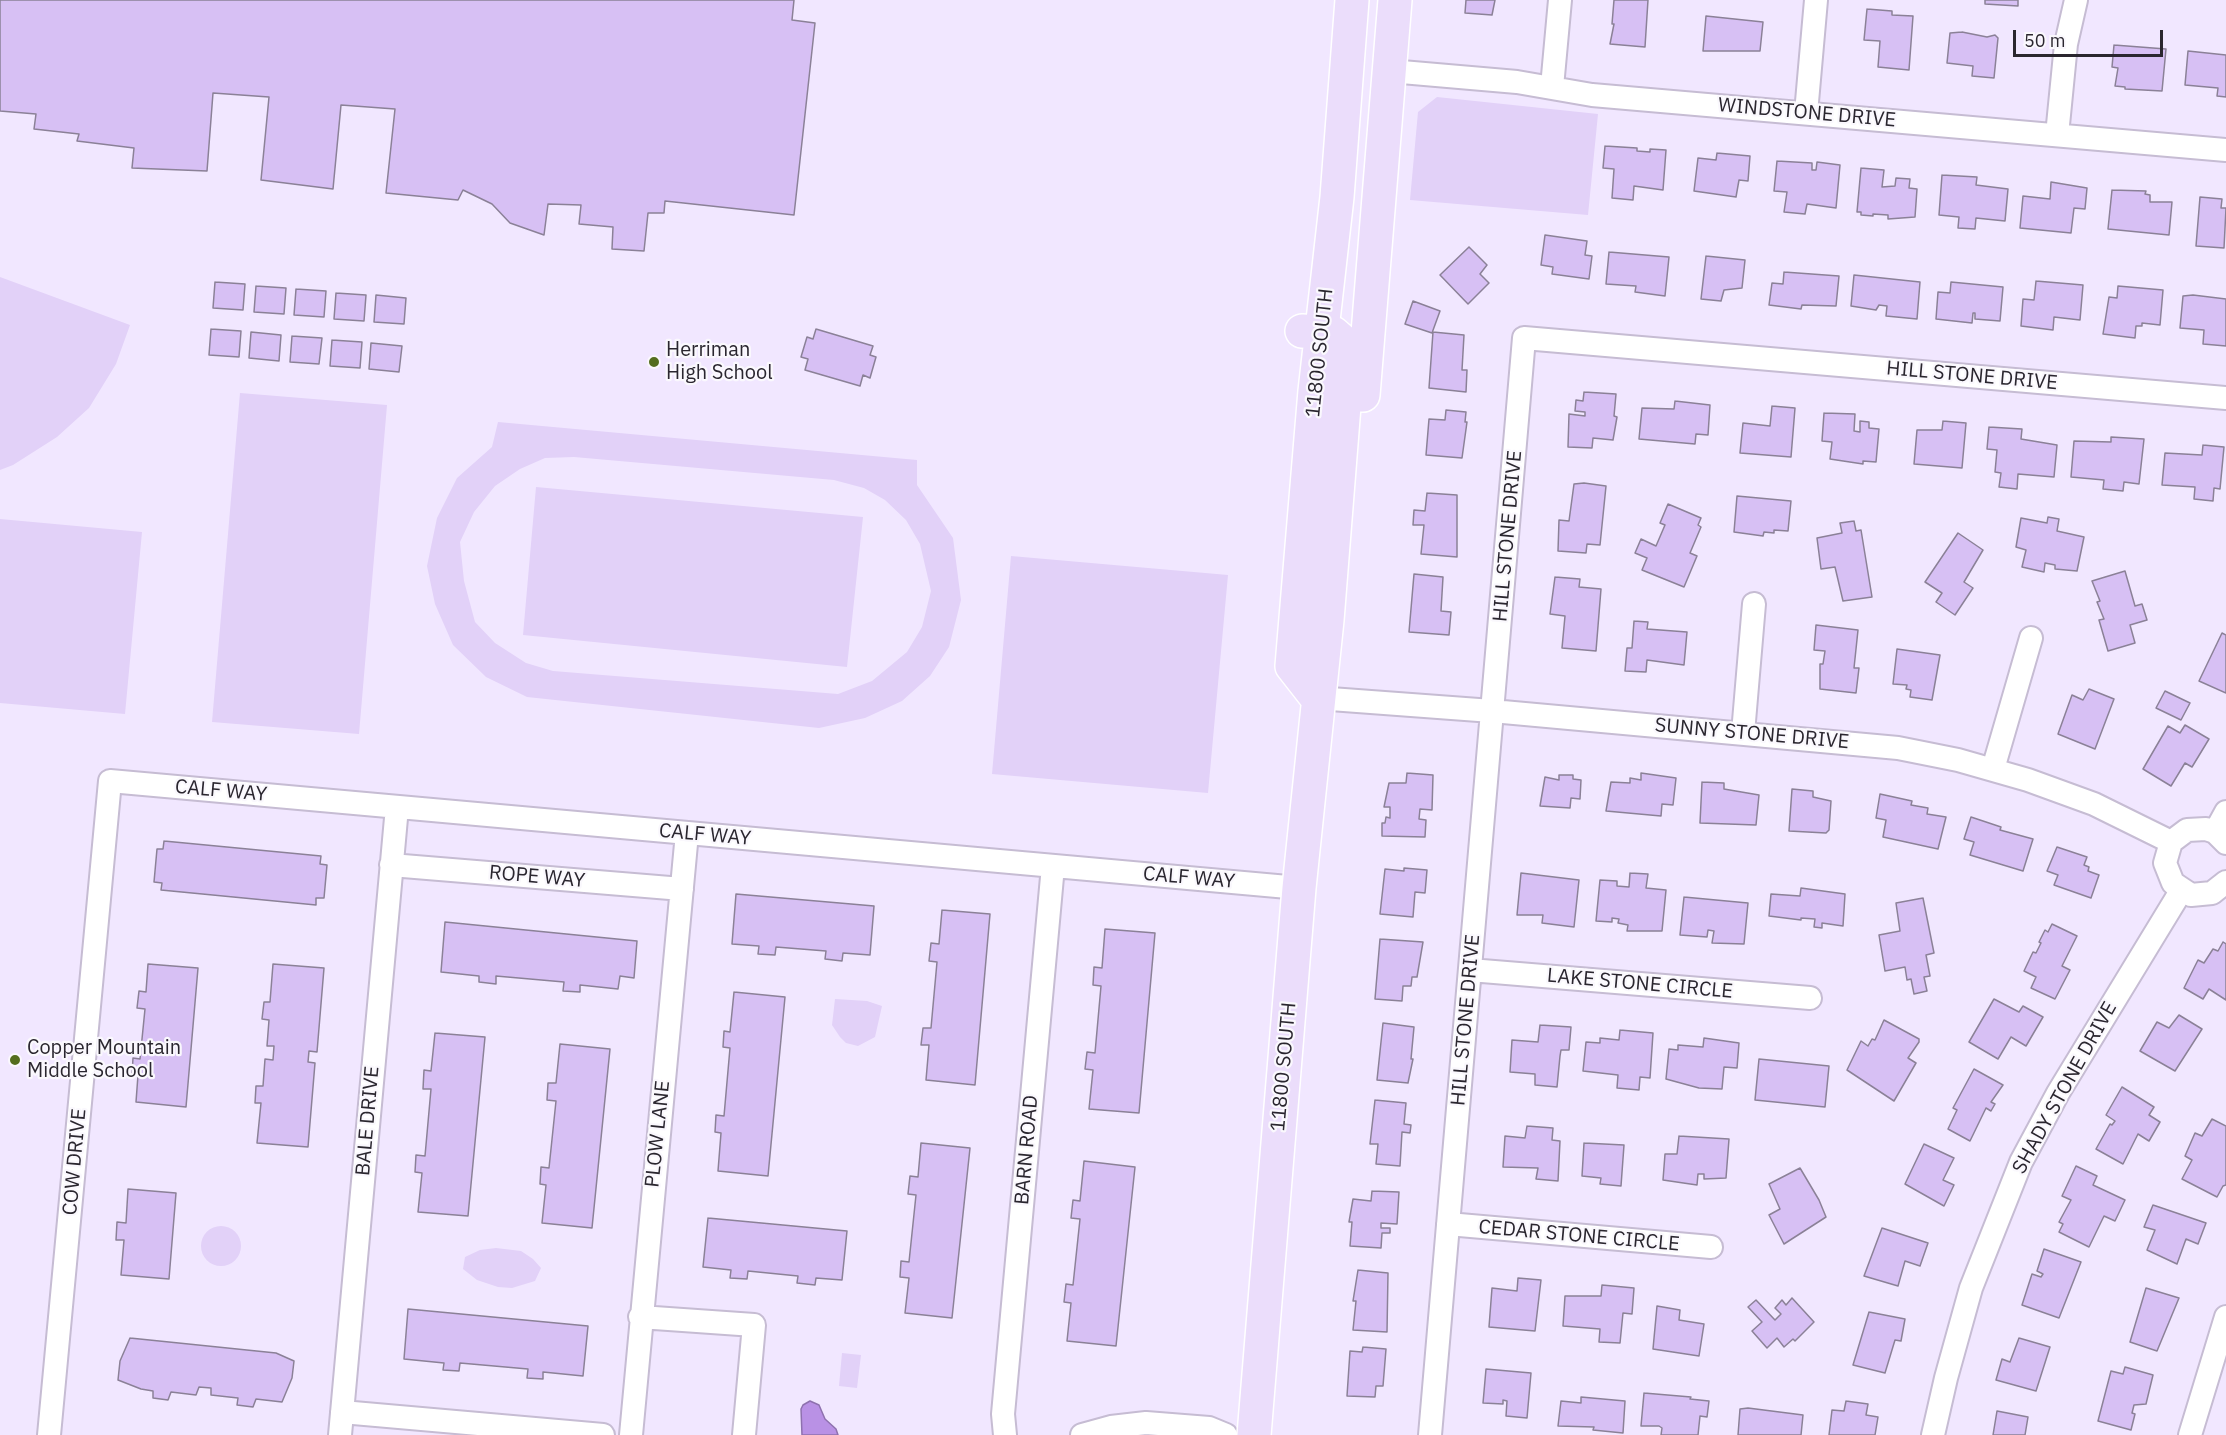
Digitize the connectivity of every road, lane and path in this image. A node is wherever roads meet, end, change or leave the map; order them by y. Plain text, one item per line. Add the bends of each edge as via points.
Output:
1 (1352, 0) edge
2 (1370, 0) edge
3 (1395, 0) edge
4 (1560, 0) edge
5 (1816, 0) edge
6 (2076, 0) edge
7 (1390, 71) junction
8 (1552, 87) junction
9 (1806, 113) junction
10 (2057, 135) junction
11 (2226, 150) edge
12 (1336, 197) junction
13 (1312, 331) junction
14 (2226, 398) edge
15 (1754, 604) dead end
16 (2031, 638) dead end
17 (1317, 698) junction
18 (1492, 711) junction
19 (1743, 733) junction
20 (1993, 769) junction
21 (110, 781) joint
22 (397, 807) junction
23 (2226, 812) edge
24 (687, 833) junction
25 (2221, 837) edge
26 (2171, 842) junction
27 (391, 865) junction
28 (1053, 866) junction
29 (2226, 882) edge
30 (1299, 888) junction
31 (682, 889) junction
32 (2181, 891) junction
33 (1470, 970) junction
34 (1810, 998) dead end
35 (1448, 1224) junction
36 (1711, 1247) dead end
37 (640, 1317) junction
38 (2226, 1317) edge
39 (342, 1412) junction
40 (49, 1435) edge
41 (340, 1435) edge
42 (603, 1435) edge
43 (631, 1435) edge
44 (744, 1435) edge
45 (1005, 1435) edge
46 (1082, 1435) edge
47 (1226, 1435) edge
48 (1254, 1435) edge
49 (1430, 1435) edge
50 (1933, 1435) edge
51 (2190, 1435) edge

1 - 12 main road, 11800 SOUTH
2 - 7 main road via 1367,31
3 - 7 main road, 11800 SOUTH
4 - 8 street
5 - 9 street
6 - 10 street via 2066,44
7 - 8 street, WINDSTONE DRIVE
7 - 12 main road via 1376,81 1370,92 1362,155 1352,180
7 - 17 main road, 11800 SOUTH via 1340,656
8 - 9 street, WINDSTONE DRIVE via 1592,95
9 - 10 street, WINDSTONE DRIVE
10 - 11 street, WINDSTONE DRIVE
12 - 13 main road, 11800 SOUTH
13 - 17 main road, 11800 SOUTH via 1292,666
13 - 17 main road via 1333,333 1341,340 1347,368
14 - 18 street, HILL STONE DRIVE via 1524,338
15 - 19 street
16 - 20 street
17 - 18 street, SUNNY STONE DRIVE
17 - 30 main road, 11800 SOUTH
18 - 19 street, SUNNY STONE DRIVE
18 - 33 street, HILL STONE DRIVE
19 - 20 street, SUNNY STONE DRIVE via 1898,748
20 - 26 street, SUNNY STONE DRIVE via 2094,804
21 - 22 street, CALF WAY
21 - 40 street, COW DRIVE
22 - 24 street, CALF WAY
22 - 27 street, BALE DRIVE
23 - 25 street
24 - 28 street, CALF WAY
24 - 31 street, PLOW LANE
25 - 26 street via 2196,828
26 - 32 street via 2165,863 2173,884
27 - 31 street, ROPE WAY
27 - 39 street, BALE DRIVE
28 - 30 street, CALF WAY
28 - 45 street, BARN ROAD
29 - 32 street via 2202,896
30 - 48 main road, 11800 SOUTH
31 - 37 street, PLOW LANE
32 - 50 street, SHADY STONE DRIVE via 2058,1093 2021,1162 1971,1288
33 - 34 street, LAKE STONE CIRCLE
33 - 35 street, HILL STONE DRIVE
35 - 36 street, CEDAR STONE CIRCLE
35 - 49 street, HILL STONE DRIVE
37 - 43 street, PLOW LANE
37 - 44 street via 754,1325
38 - 51 street
39 - 41 street, BALE DRIVE
39 - 42 street
46 - 47 street via 1146,1423 1209,1428

